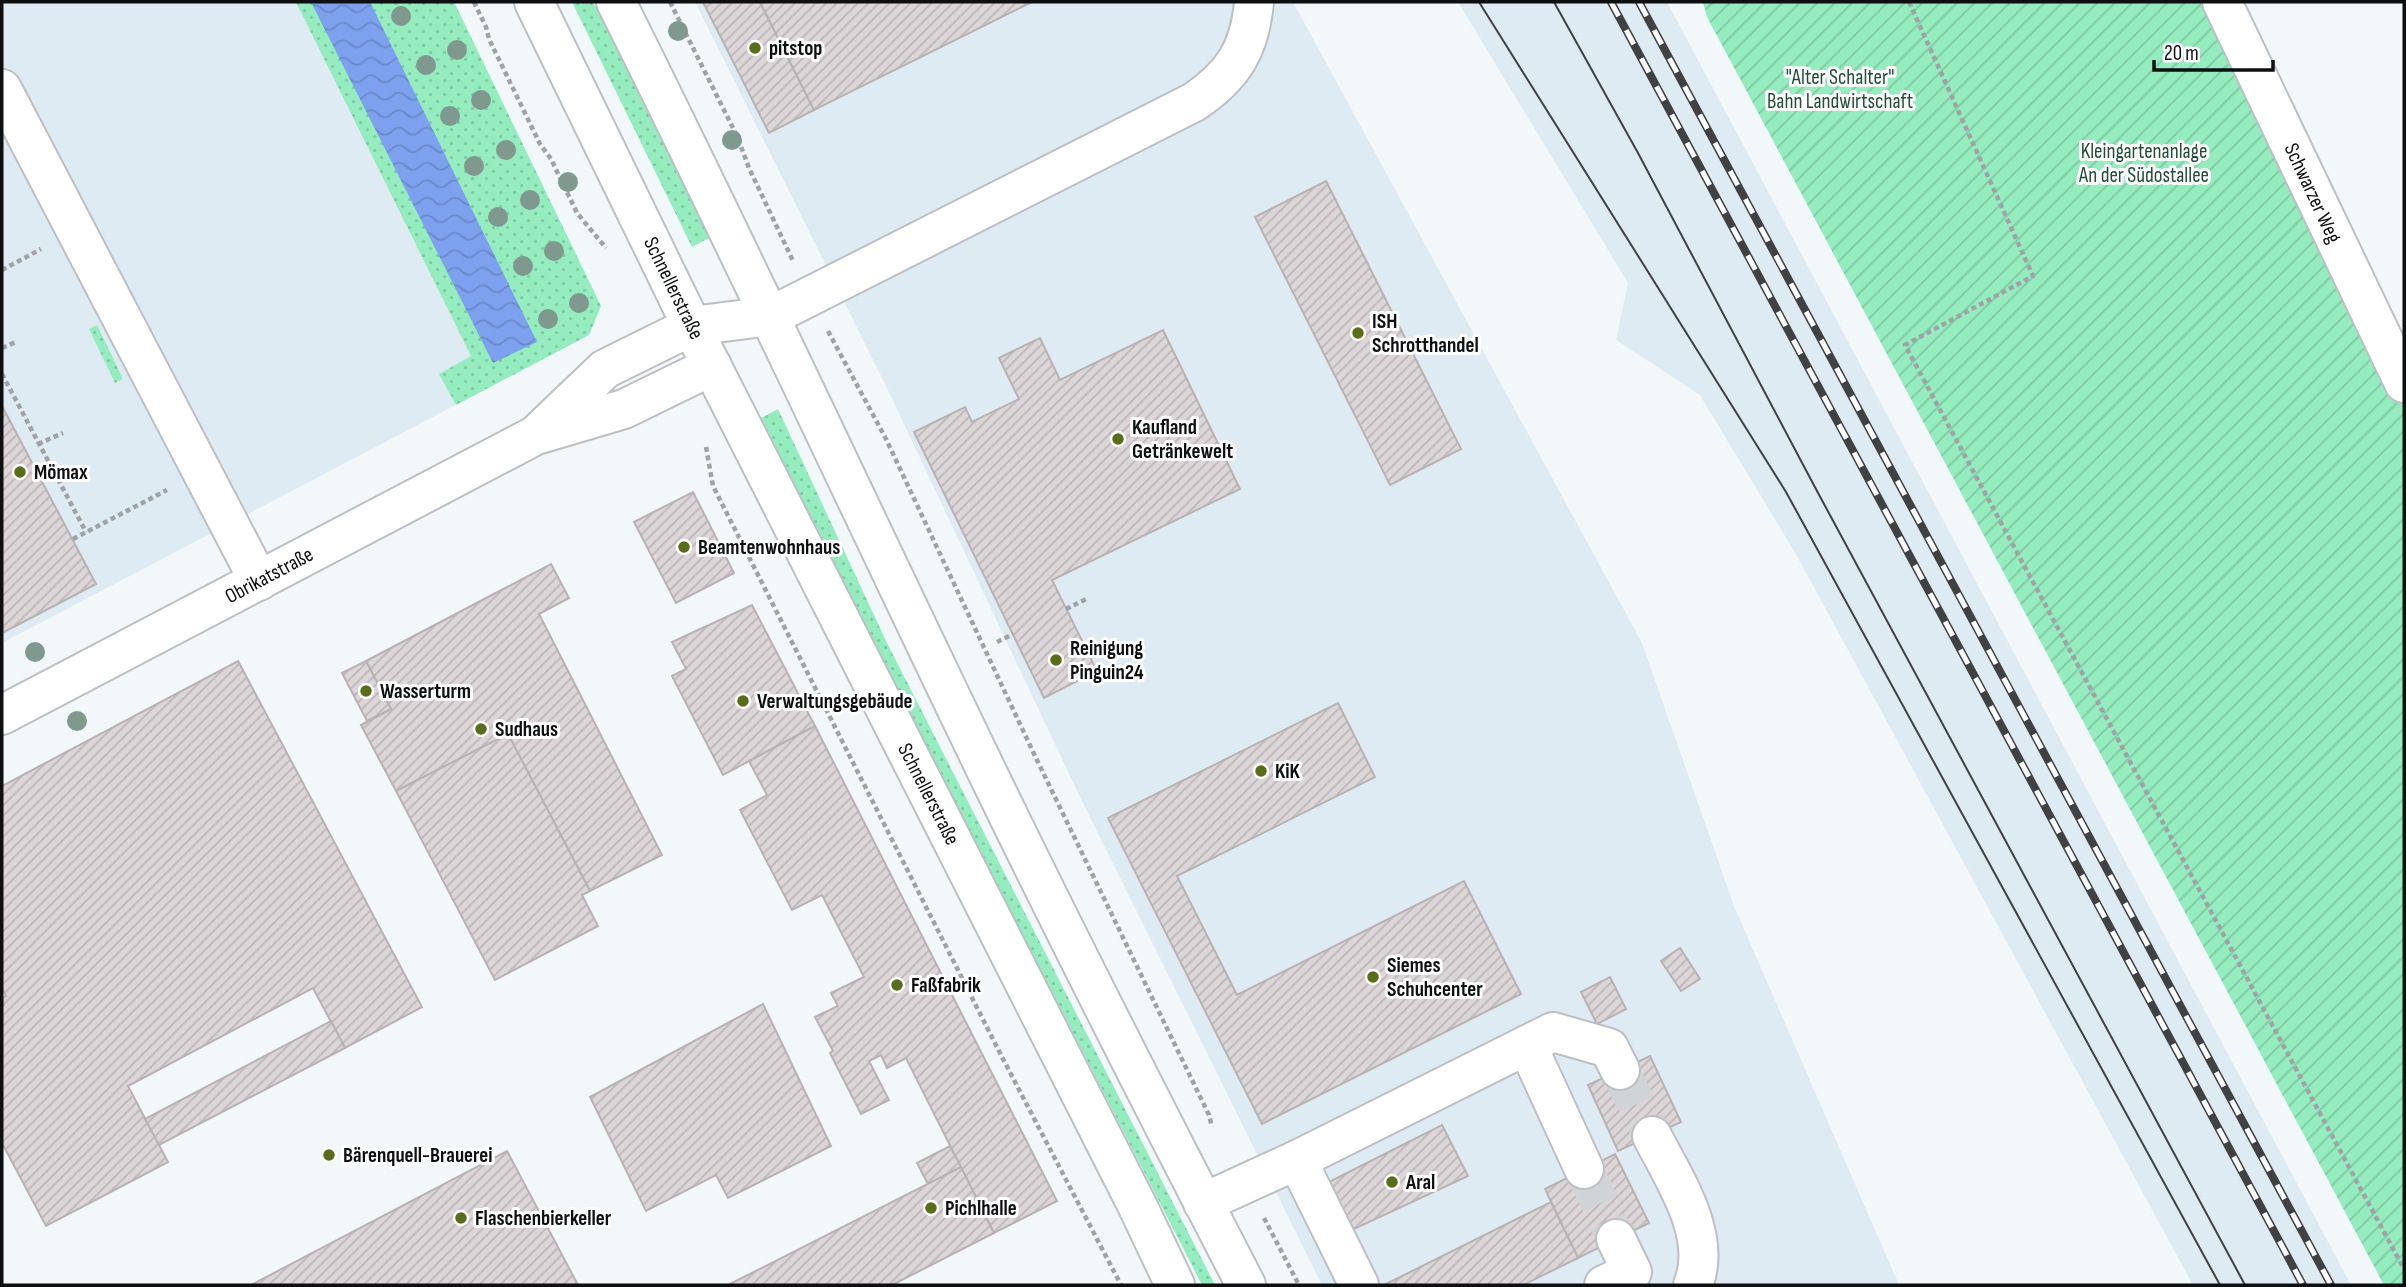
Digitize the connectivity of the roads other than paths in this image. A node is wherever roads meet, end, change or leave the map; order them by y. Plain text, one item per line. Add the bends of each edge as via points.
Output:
1 (534, 2) edge
2 (616, 2) edge
3 (1254, 2) edge
4 (2222, 2) edge
5 (2, 89) edge
6 (771, 316) junction
7 (692, 326) junction
8 (712, 366) junction
9 (2404, 383) edge
10 (536, 435) junction
11 (259, 581) junction
12 (2, 715) edge
13 (1527, 1045) junction
14 (1620, 1070) tunnel mouth
15 (1652, 1136) tunnel mouth
16 (1297, 1160) junction
17 (1584, 1169) tunnel mouth
18 (1203, 1203) junction
19 (1616, 1239) tunnel mouth
20 (1175, 1285) edge
21 (1246, 1285) edge
22 (1359, 1285) edge
23 (1604, 1285) edge
24 (1693, 1285) edge

1 - 7 main road, Schnellerstraße
2 - 6 main road
3 - 6 main road via 1244,48 1224,79 1194,102
4 - 9 main road, Schwarzer Weg
5 - 11 main road
6 - 7 main road, Obrikatstraße
6 - 8 main road, Obrikatstraße
6 - 18 main road via 990,778
7 - 8 main road, Schnellerstraße
7 - 10 main road, Obrikatstraße via 605,369
8 - 10 main road, Obrikatstraße via 624,409
8 - 20 main road, Schnellerstraße
10 - 11 main road, Obrikatstraße
11 - 12 main road, Obrikatstraße
13 - 14 main road via 1553,1032 1609,1048
13 - 16 main road
13 - 17 main road
15 - 24 main road via 1695,1223 1698,1272
16 - 18 main road
16 - 22 main road
18 - 21 main road
19 - 23 main road via 1632,1272

